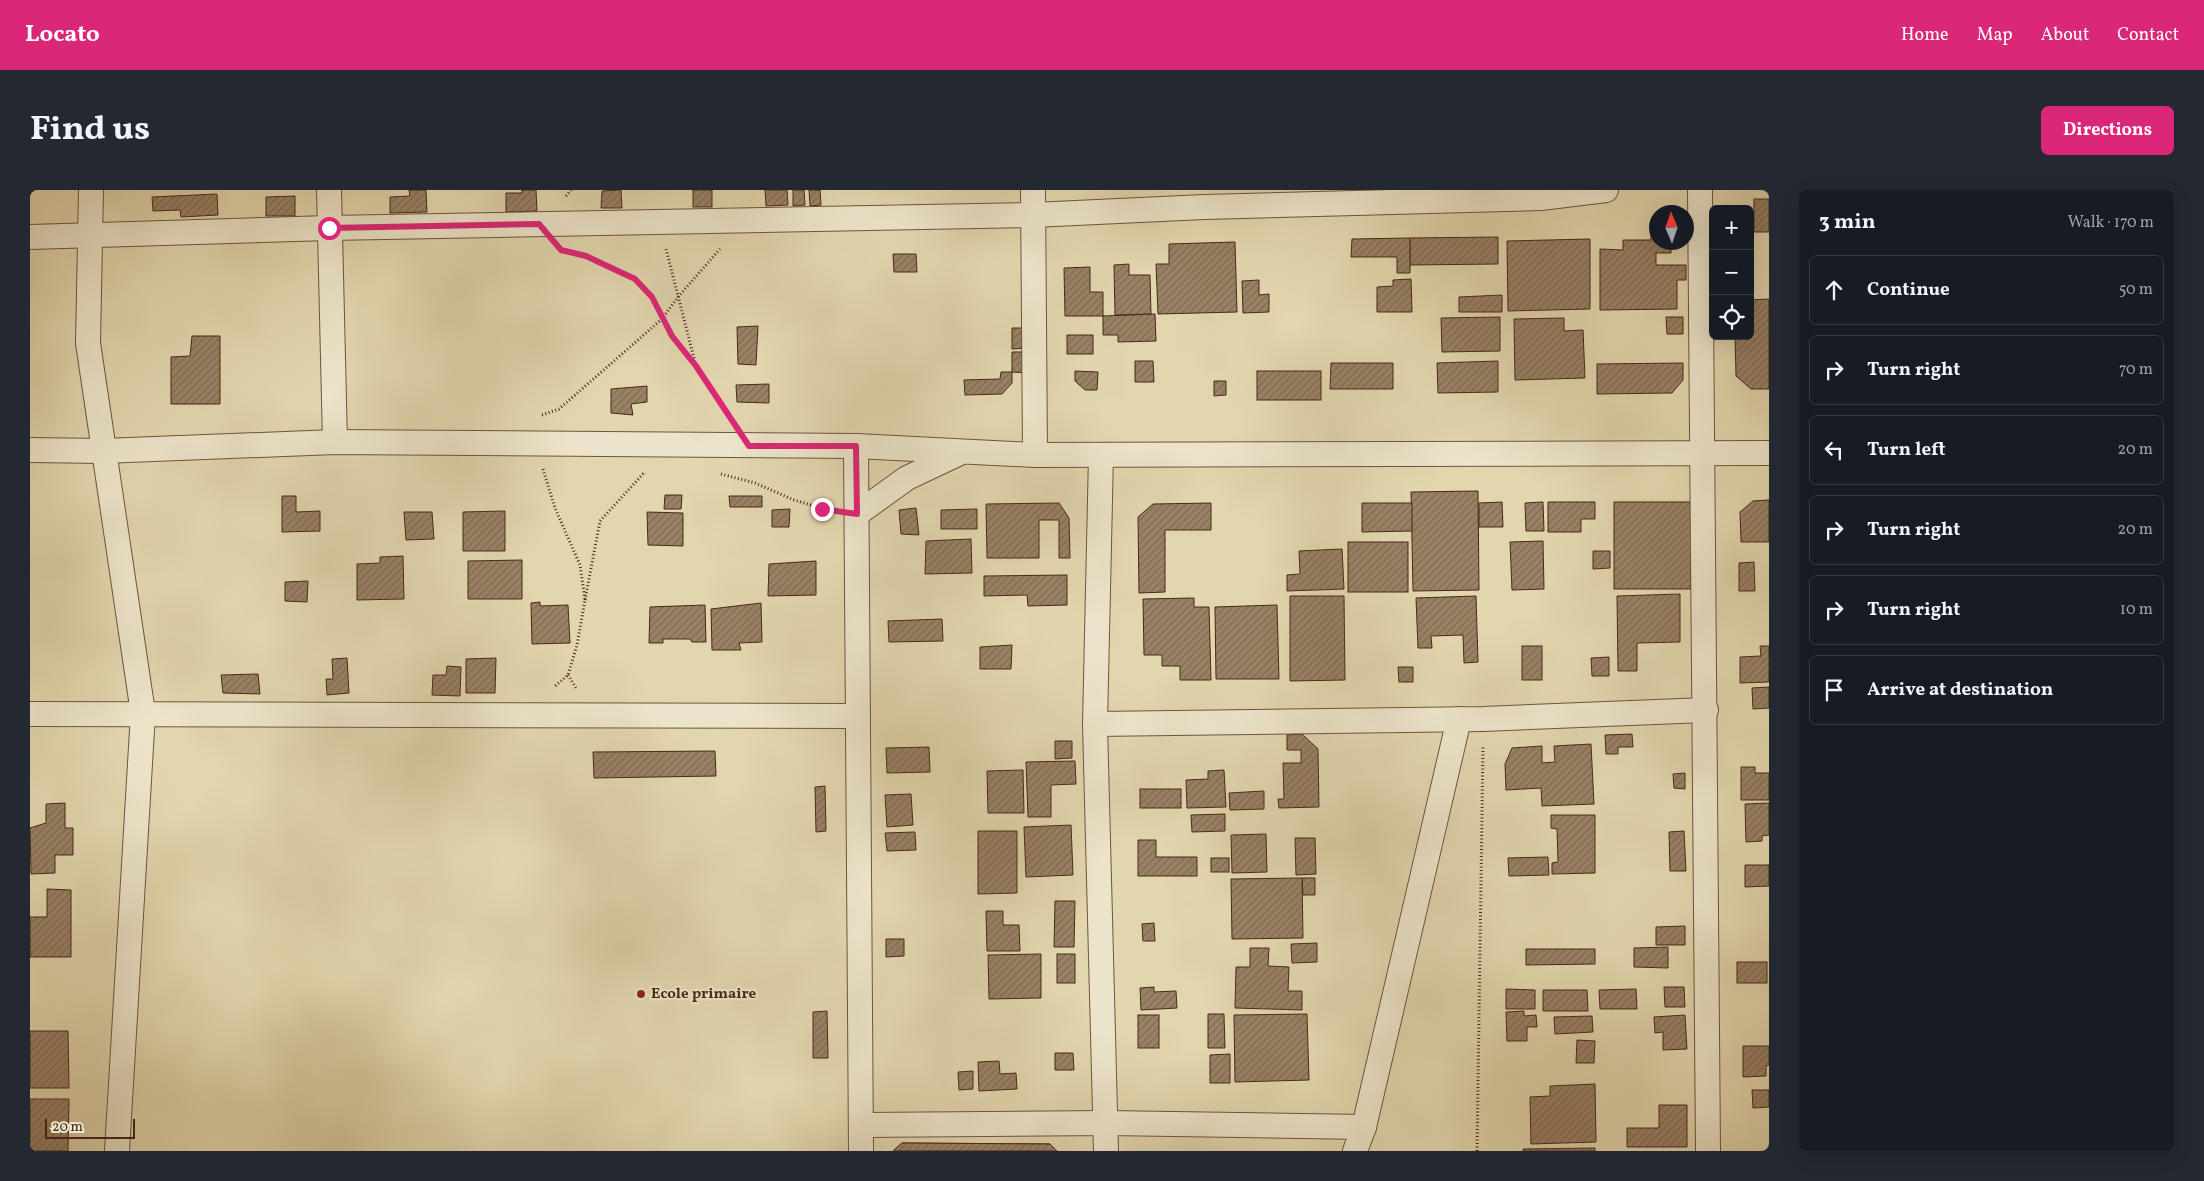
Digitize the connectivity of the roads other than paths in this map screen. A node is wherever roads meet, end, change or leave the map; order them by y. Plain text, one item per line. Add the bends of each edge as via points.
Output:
1 (91, 190) edge
2 (329, 190) edge
3 (1033, 190) edge
4 (1606, 190) edge
5 (1700, 190) edge
6 (1033, 215) junction
7 (329, 228) junction
8 (90, 236) junction
9 (30, 237) edge
10 (335, 442) junction
11 (856, 446) junction
12 (30, 450) edge
13 (103, 451) junction
14 (962, 452) junction
15 (1704, 453) junction
16 (1769, 453) edge
17 (1035, 455) junction
18 (1101, 455) junction
19 (857, 514) junction
20 (1706, 710) junction
21 (143, 713) junction
22 (30, 714) edge
23 (858, 716) junction
24 (1459, 719) junction
25 (1095, 724) junction
26 (1107, 1123) junction
27 (860, 1125) junction
28 (1364, 1127) junction
29 (117, 1151) edge
30 (861, 1151) edge
31 (1106, 1151) edge
32 (1355, 1151) edge
33 (1708, 1151) edge

1 - 8 street
2 - 7 street
3 - 6 street
4 - 6 street via 1541,198
5 - 15 street
6 - 7 street
6 - 17 street
7 - 8 street
7 - 10 street
8 - 9 street
8 - 13 street via 88,343
10 - 11 street
10 - 13 street
11 - 14 street
11 - 19 street
12 - 13 street
13 - 21 street
14 - 17 street
14 - 19 street via 907,478
15 - 16 street
15 - 18 street
15 - 20 street
17 - 18 street
18 - 25 street
19 - 23 street
20 - 24 street
20 - 33 street
21 - 22 street
21 - 23 street
21 - 29 street
23 - 27 street
24 - 25 street
24 - 28 street
25 - 26 street
26 - 27 street
26 - 28 street
26 - 31 street
27 - 30 street
28 - 32 street

